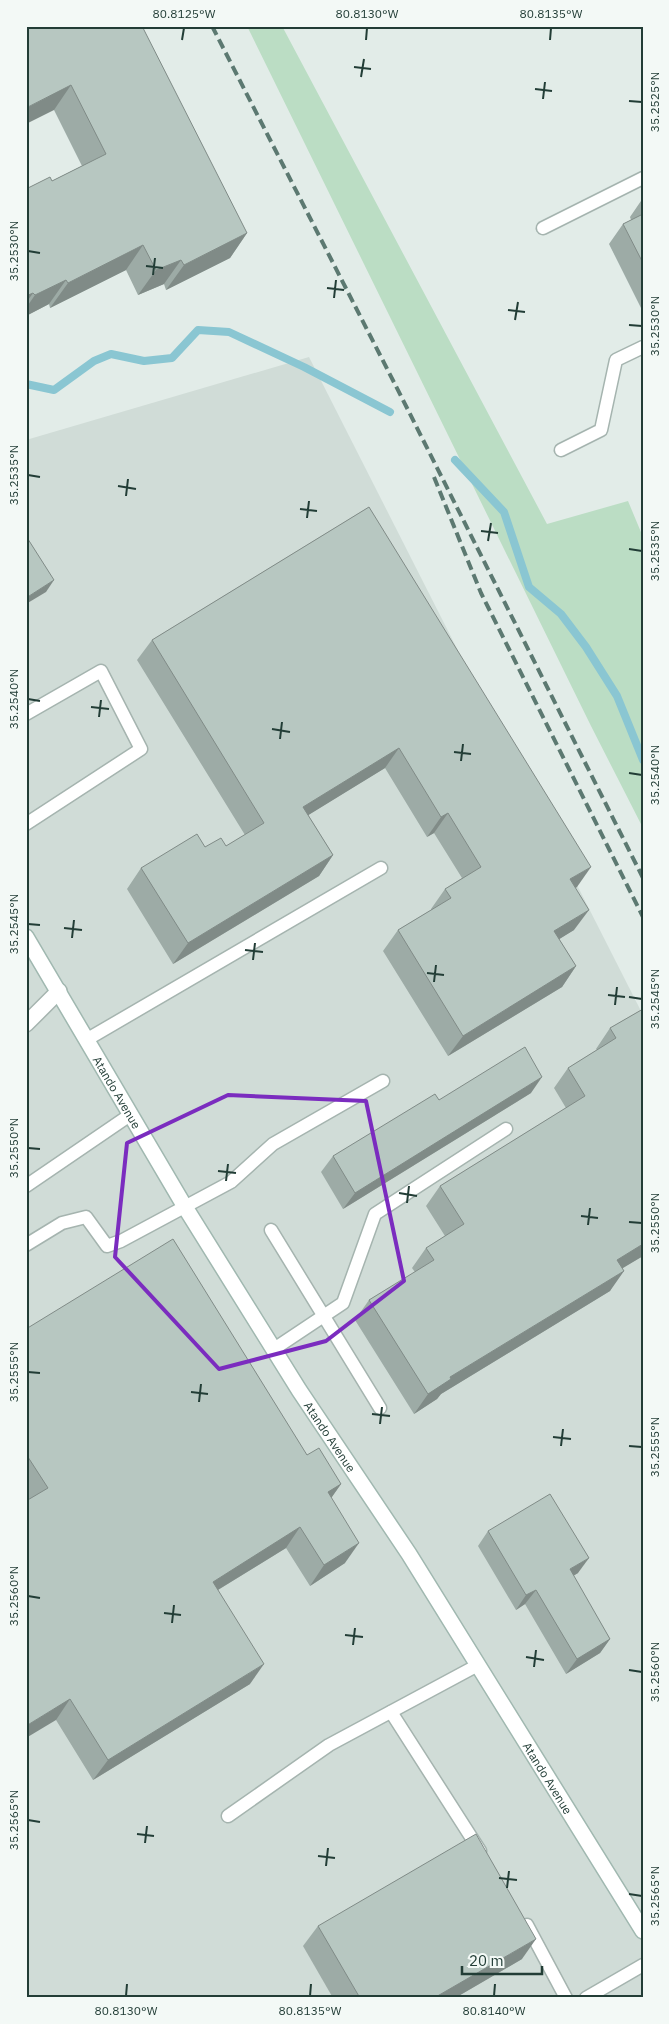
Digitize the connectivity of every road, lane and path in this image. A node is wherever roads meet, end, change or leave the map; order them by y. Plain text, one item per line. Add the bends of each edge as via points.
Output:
1 (643, 178) edge
2 (543, 228) dead end
3 (643, 347) edge
4 (561, 450) dead end
5 (26, 714) edge
6 (26, 824) edge
7 (381, 868) dead end
8 (26, 937) edge
9 (59, 991) junction
10 (26, 1024) edge
11 (86, 1040) junction
12 (384, 1081) dead end
13 (130, 1115) junction
14 (506, 1129) dead end
15 (26, 1186) edge
16 (185, 1206) junction
17 (271, 1230) dead end
18 (26, 1245) edge
19 (323, 1317) junction
20 (274, 1349) junction
21 (380, 1408) dead end
22 (478, 1665) junction
23 (390, 1712) junction
24 (228, 1816) dead end
25 (487, 1863) edge
26 (520, 1913) edge
27 (643, 1931) edge
28 (643, 1965) edge
29 (566, 1998) edge
30 (586, 1998) edge

1 - 2 lane
3 - 4 lane via 616,360 601,430
5 - 6 lane via 101,671 141,749
7 - 11 lane
8 - 9 main road, Atando Avenue
9 - 10 main road
9 - 11 main road, Atando Avenue
11 - 13 main road, Atando Avenue
12 - 16 lane via 273,1144 231,1182
13 - 15 lane
13 - 16 main road, Atando Avenue
14 - 19 lane via 375,1214 343,1303
16 - 18 lane via 108,1246 86,1217 62,1223
16 - 20 main road, Atando Avenue
17 - 19 lane
19 - 20 lane
19 - 21 lane
20 - 22 main road, Atando Avenue
22 - 23 lane
22 - 27 main road, Atando Avenue
23 - 24 lane via 329,1745
23 - 25 lane
26 - 29 lane
28 - 30 lane

